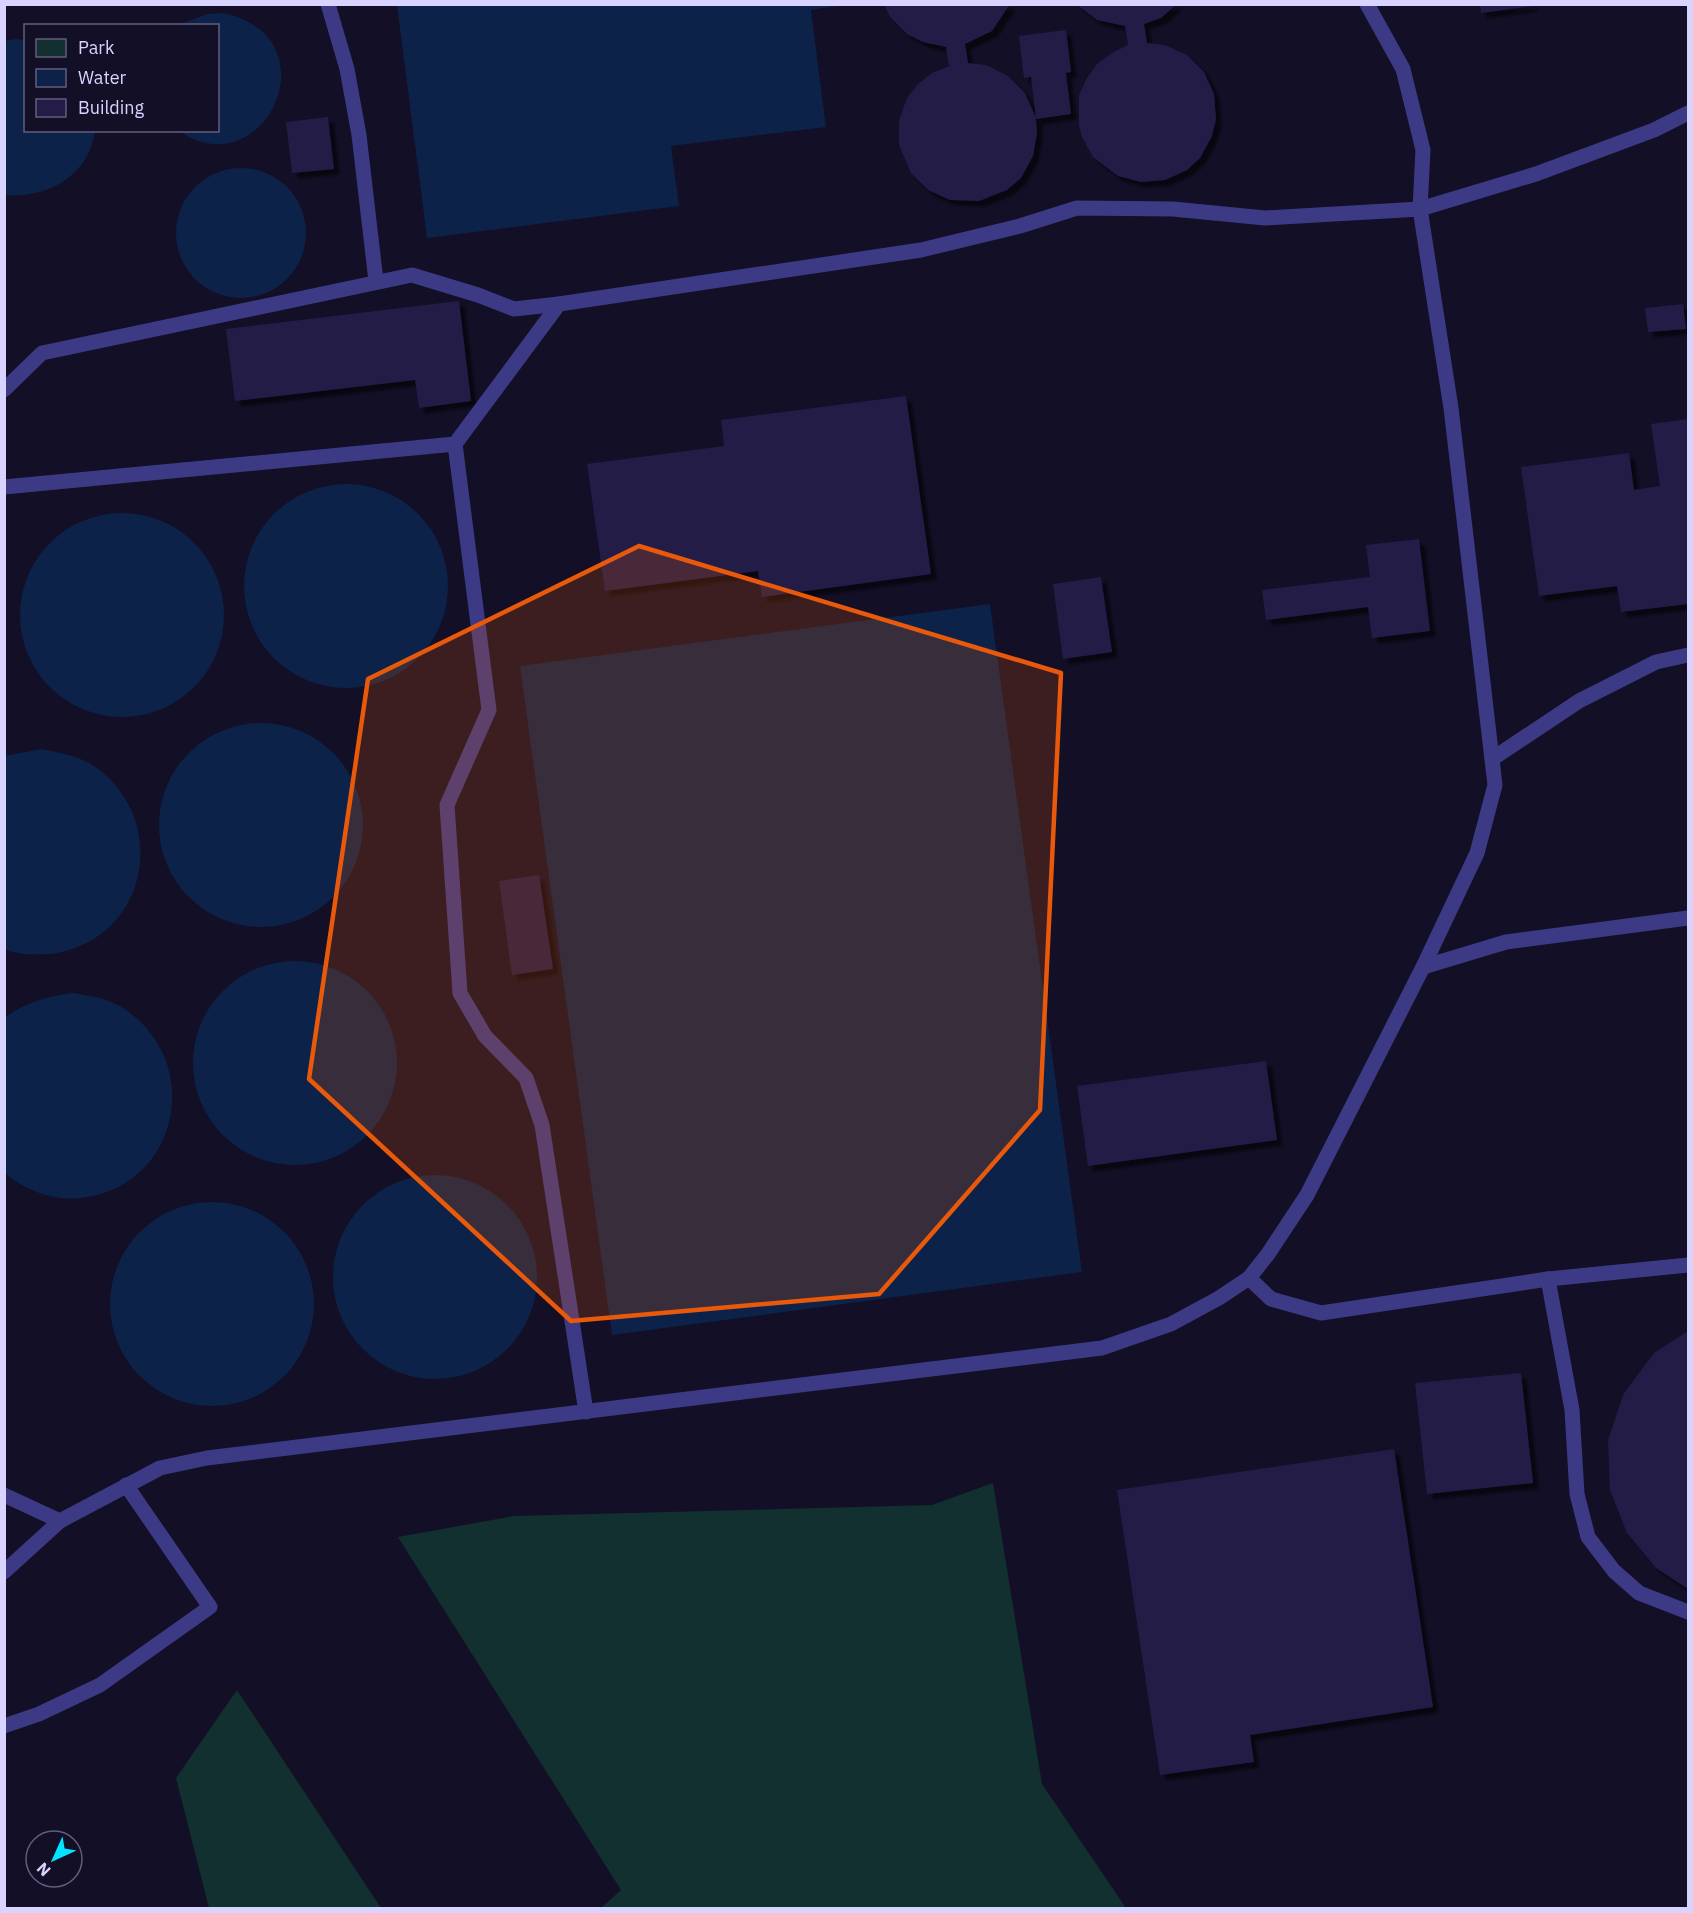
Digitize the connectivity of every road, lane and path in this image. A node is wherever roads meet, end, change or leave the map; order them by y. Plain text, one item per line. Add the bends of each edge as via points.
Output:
1 (328, 4) edge
2 (1367, 4) edge
3 (1689, 113) edge
4 (1420, 209) junction
5 (376, 281) junction
6 (559, 304) junction
7 (4, 390) edge
8 (455, 444) junction
9 (4, 487) edge
10 (1689, 655) edge
11 (1492, 759) junction
12 (1689, 918) edge
13 (1423, 966) junction
14 (1689, 1265) edge
15 (1249, 1278) junction
16 (1548, 1279) junction
17 (586, 1412) junction
18 (126, 1485) junction
19 (4, 1495) edge
20 (60, 1521) junction
21 (4, 1572) edge
22 (1689, 1612) edge
23 (4, 1726) edge

1 - 5 lane via 347,69 359,135
2 - 4 lane via 1403,69 1424,150
3 - 4 lane via 1536,174
4 - 6 lane via 1265,218 1173,209 1077,208 921,250
4 - 11 lane via 1451,408
5 - 6 lane via 412,275 514,309
5 - 7 lane via 42,353
6 - 8 lane
8 - 9 lane
8 - 17 lane via 489,710 447,805 460,993 484,1036 526,1078 534,1098 542,1125
10 - 11 lane via 1656,662 1579,701
11 - 13 lane via 1494,785 1477,853
12 - 13 lane via 1506,942
13 - 15 lane via 1307,1195
14 - 16 lane
15 - 16 lane via 1271,1299 1322,1313
15 - 17 lane via 1171,1324 1102,1348
16 - 22 lane via 1572,1410 1577,1494 1588,1537 1614,1571 1640,1593
17 - 18 lane via 207,1458 160,1468
18 - 20 lane
18 - 23 lane via 210,1607 100,1685
19 - 20 lane
20 - 21 lane

